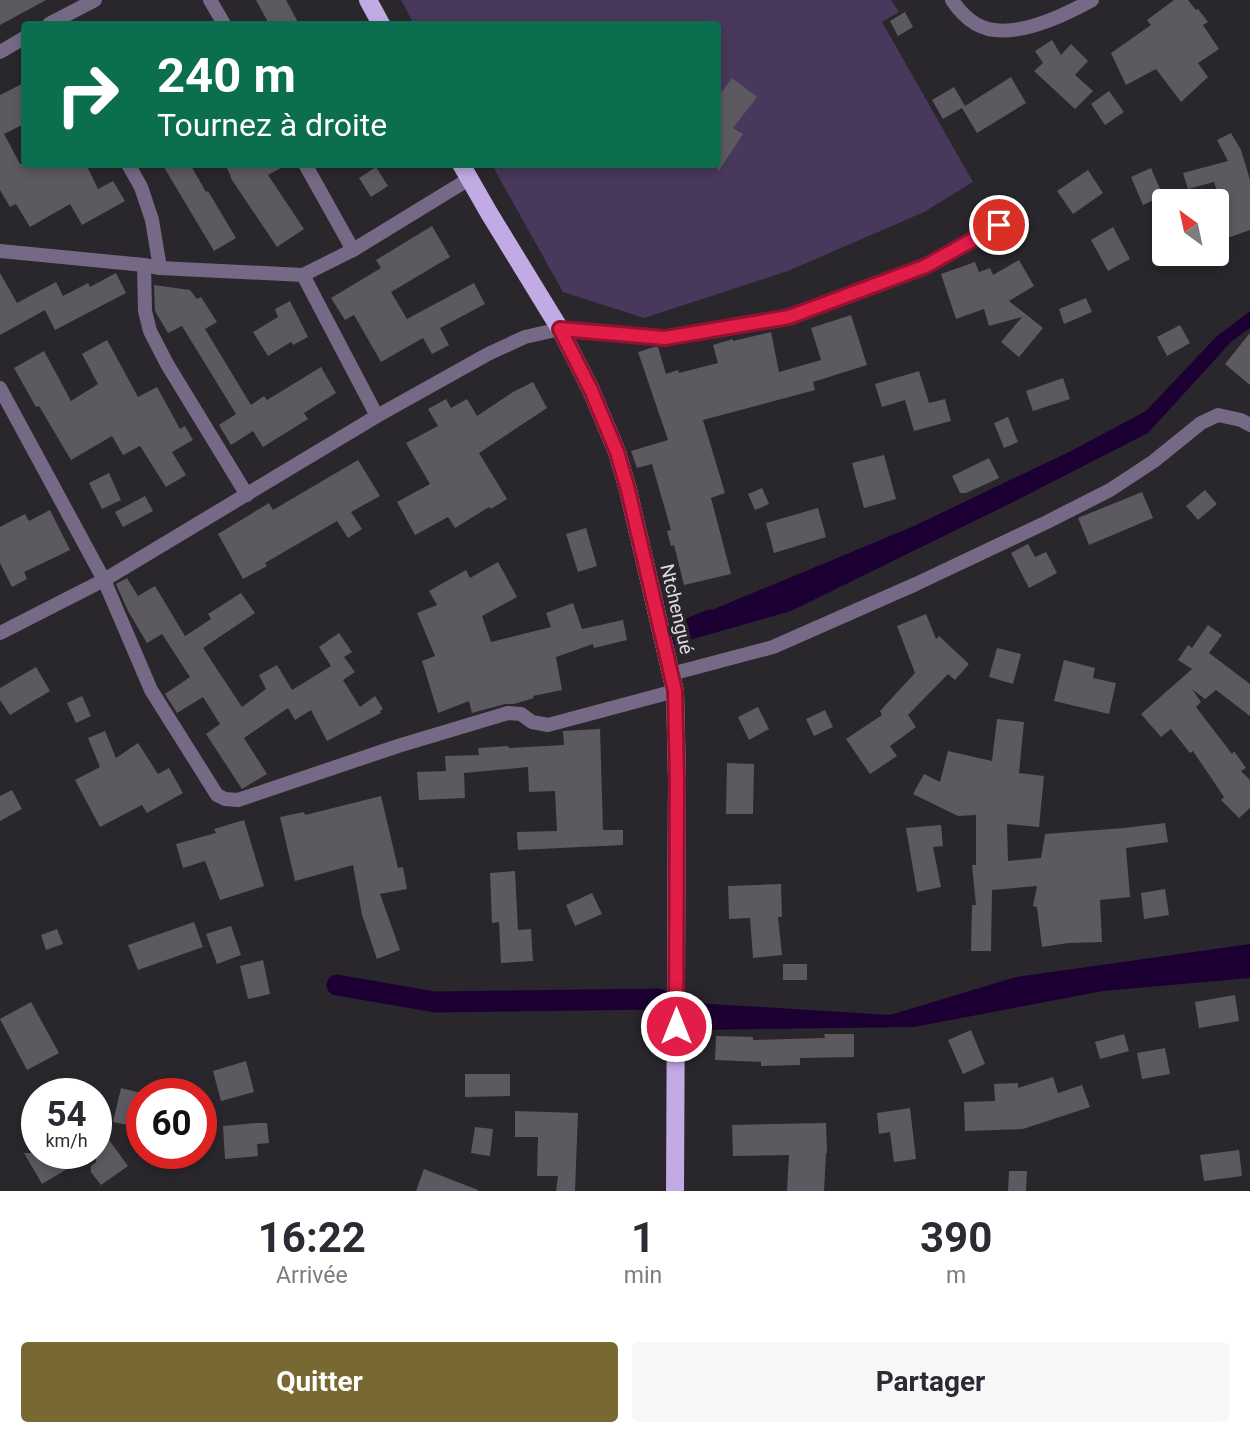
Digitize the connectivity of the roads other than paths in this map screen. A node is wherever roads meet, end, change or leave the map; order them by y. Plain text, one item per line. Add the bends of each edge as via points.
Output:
1 (95, 0) edge
2 (210, 0) edge
3 (368, 0) edge
4 (952, 0) edge
5 (1092, 0) edge
6 (55, 21) edge
7 (223, 21) edge
8 (379, 21) edge
9 (21, 40) edge
10 (0, 52) edge
11 (130, 168) edge
12 (307, 168) edge
13 (465, 172) edge
14 (999, 225) dead end
15 (353, 250) junction
16 (0, 251) edge
17 (144, 265) junction
18 (160, 268) junction
19 (303, 275) junction
20 (560, 329) junction
21 (0, 388) edge
22 (377, 416) junction
23 (1250, 425) edge
24 (247, 495) junction
25 (104, 580) junction
26 (0, 633) edge
27 (673, 682) junction
28 (675, 1191) edge

1 - 6 street
2 - 7 street
3 - 8 main road
4 - 5 street via 977,24 993,30 1044,22
9 - 10 street
11 - 18 street via 152,220
12 - 15 street
13 - 15 street
13 - 20 main road, Ntchengué
14 - 20 street via 926,266 789,317 665,338
15 - 19 street
16 - 17 street
17 - 18 street
17 - 24 street via 150,331
18 - 19 street
19 - 22 street
20 - 22 street via 525,337 488,354
20 - 27 main road, Ntchengué via 617,452
21 - 25 street
22 - 24 street
23 - 27 street via 1218,415 1110,490 1048,522 773,647
24 - 25 street
25 - 26 street
25 - 27 street via 150,690 217,795 225,799 238,800 508,713 548,725
27 - 28 main road, Ntchengué via 677,779

